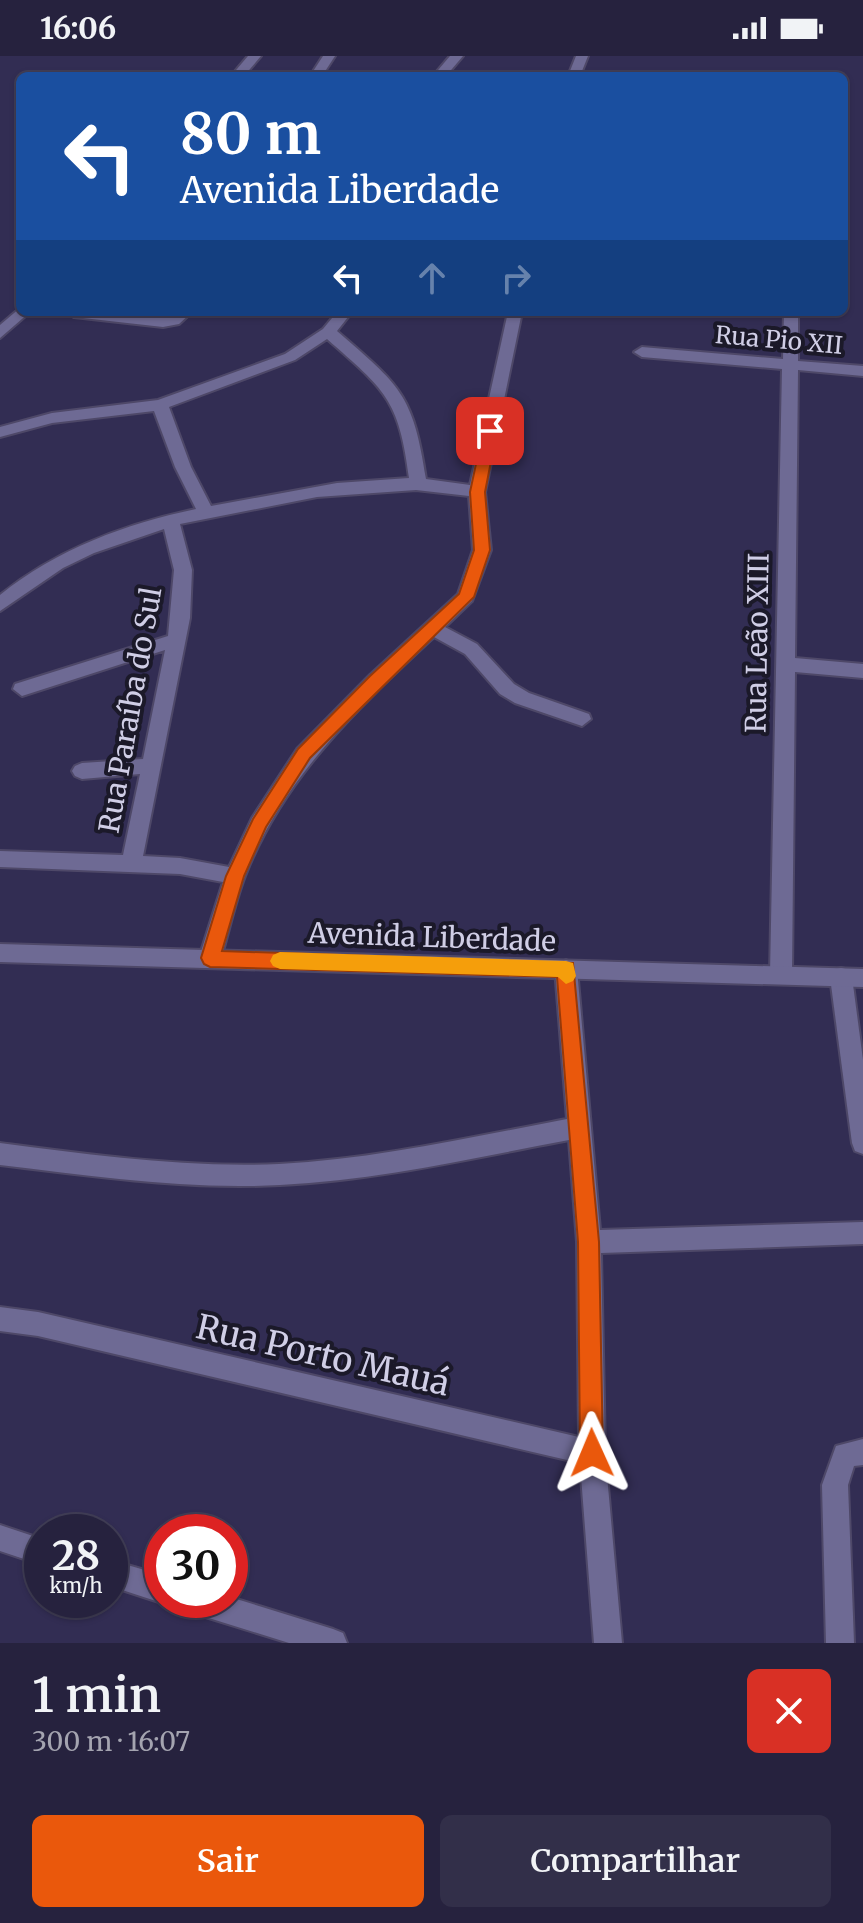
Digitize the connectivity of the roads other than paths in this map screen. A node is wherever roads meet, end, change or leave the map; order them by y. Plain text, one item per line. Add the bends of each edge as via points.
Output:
1 (255, 56) edge
2 (457, 56) edge
3 (241, 72) edge
4 (443, 72) edge
5 (19, 316) edge
6 (110, 316) edge
7 (180, 316) edge
8 (342, 316) edge
9 (514, 316) edge
10 (791, 316) edge
11 (328, 332) junction
12 (0, 333) edge
13 (642, 352) dead end
14 (789, 364) junction
15 (863, 371) edge
16 (160, 405) junction
17 (0, 432) edge
18 (418, 484) junction
19 (477, 492) junction
20 (205, 511) junction
21 (170, 520) junction
22 (0, 605) edge
23 (433, 628) junction
24 (176, 640) junction
25 (785, 664) junction
26 (863, 671) edge
27 (22, 689) dead end
28 (582, 719) dead end
29 (151, 766) junction
30 (82, 771) dead end
31 (0, 859) edge
32 (131, 864) junction
33 (235, 876) junction
34 (0, 953) edge
35 (210, 958) junction
36 (566, 969) junction
37 (781, 974) junction
38 (852, 977) edge
39 (581, 1127) junction
40 (863, 1143) edge
41 (0, 1154) edge
42 (863, 1233) edge
43 (589, 1242) junction
44 (0, 1319) edge
45 (592, 1453) junction
46 (854, 1454) edge
47 (0, 1538) edge
48 (24, 1546) edge
49 (248, 1616) edge
50 (333, 1643) edge
51 (608, 1643) edge
52 (840, 1643) edge

1 - 3 street
2 - 4 street
5 - 12 street
6 - 7 street via 163,322
8 - 11 street
9 - 19 street
10 - 14 street, Rua Leão XIII
11 - 16 street via 290,357
11 - 18 street via 400,403
13 - 14 street, Rua Pio XII
14 - 15 street, Rua Pio XII
14 - 25 street, Rua Leão XIII
16 - 17 street via 52,418
16 - 20 street
18 - 19 street
18 - 20 street via 318,491
19 - 23 street via 482,550 466,597
20 - 21 street
21 - 22 street via 56,564
21 - 24 street, Rua Paraíba do Sul via 183,570
23 - 28 street via 471,649 507,689
23 - 33 street via 304,754 259,824
24 - 27 street
24 - 29 street, Rua Paraíba do Sul
25 - 26 street
25 - 37 street, Rua Leão XIII
29 - 30 street
29 - 32 street, Rua Paraíba do Sul
31 - 32 street
32 - 33 street
33 - 35 street
34 - 35 street, Avenida Liberdade
35 - 36 street, Avenida Liberdade
36 - 37 street, Avenida Liberdade
36 - 39 street
37 - 38 street, Avenida Liberdade
38 - 40 street
39 - 41 street via 316,1172 218,1175
39 - 43 street
42 - 43 street
43 - 45 street
44 - 45 street, Rua Porto Mauá
45 - 51 street
46 - 52 street via 835,1485
47 - 48 street
49 - 50 street

